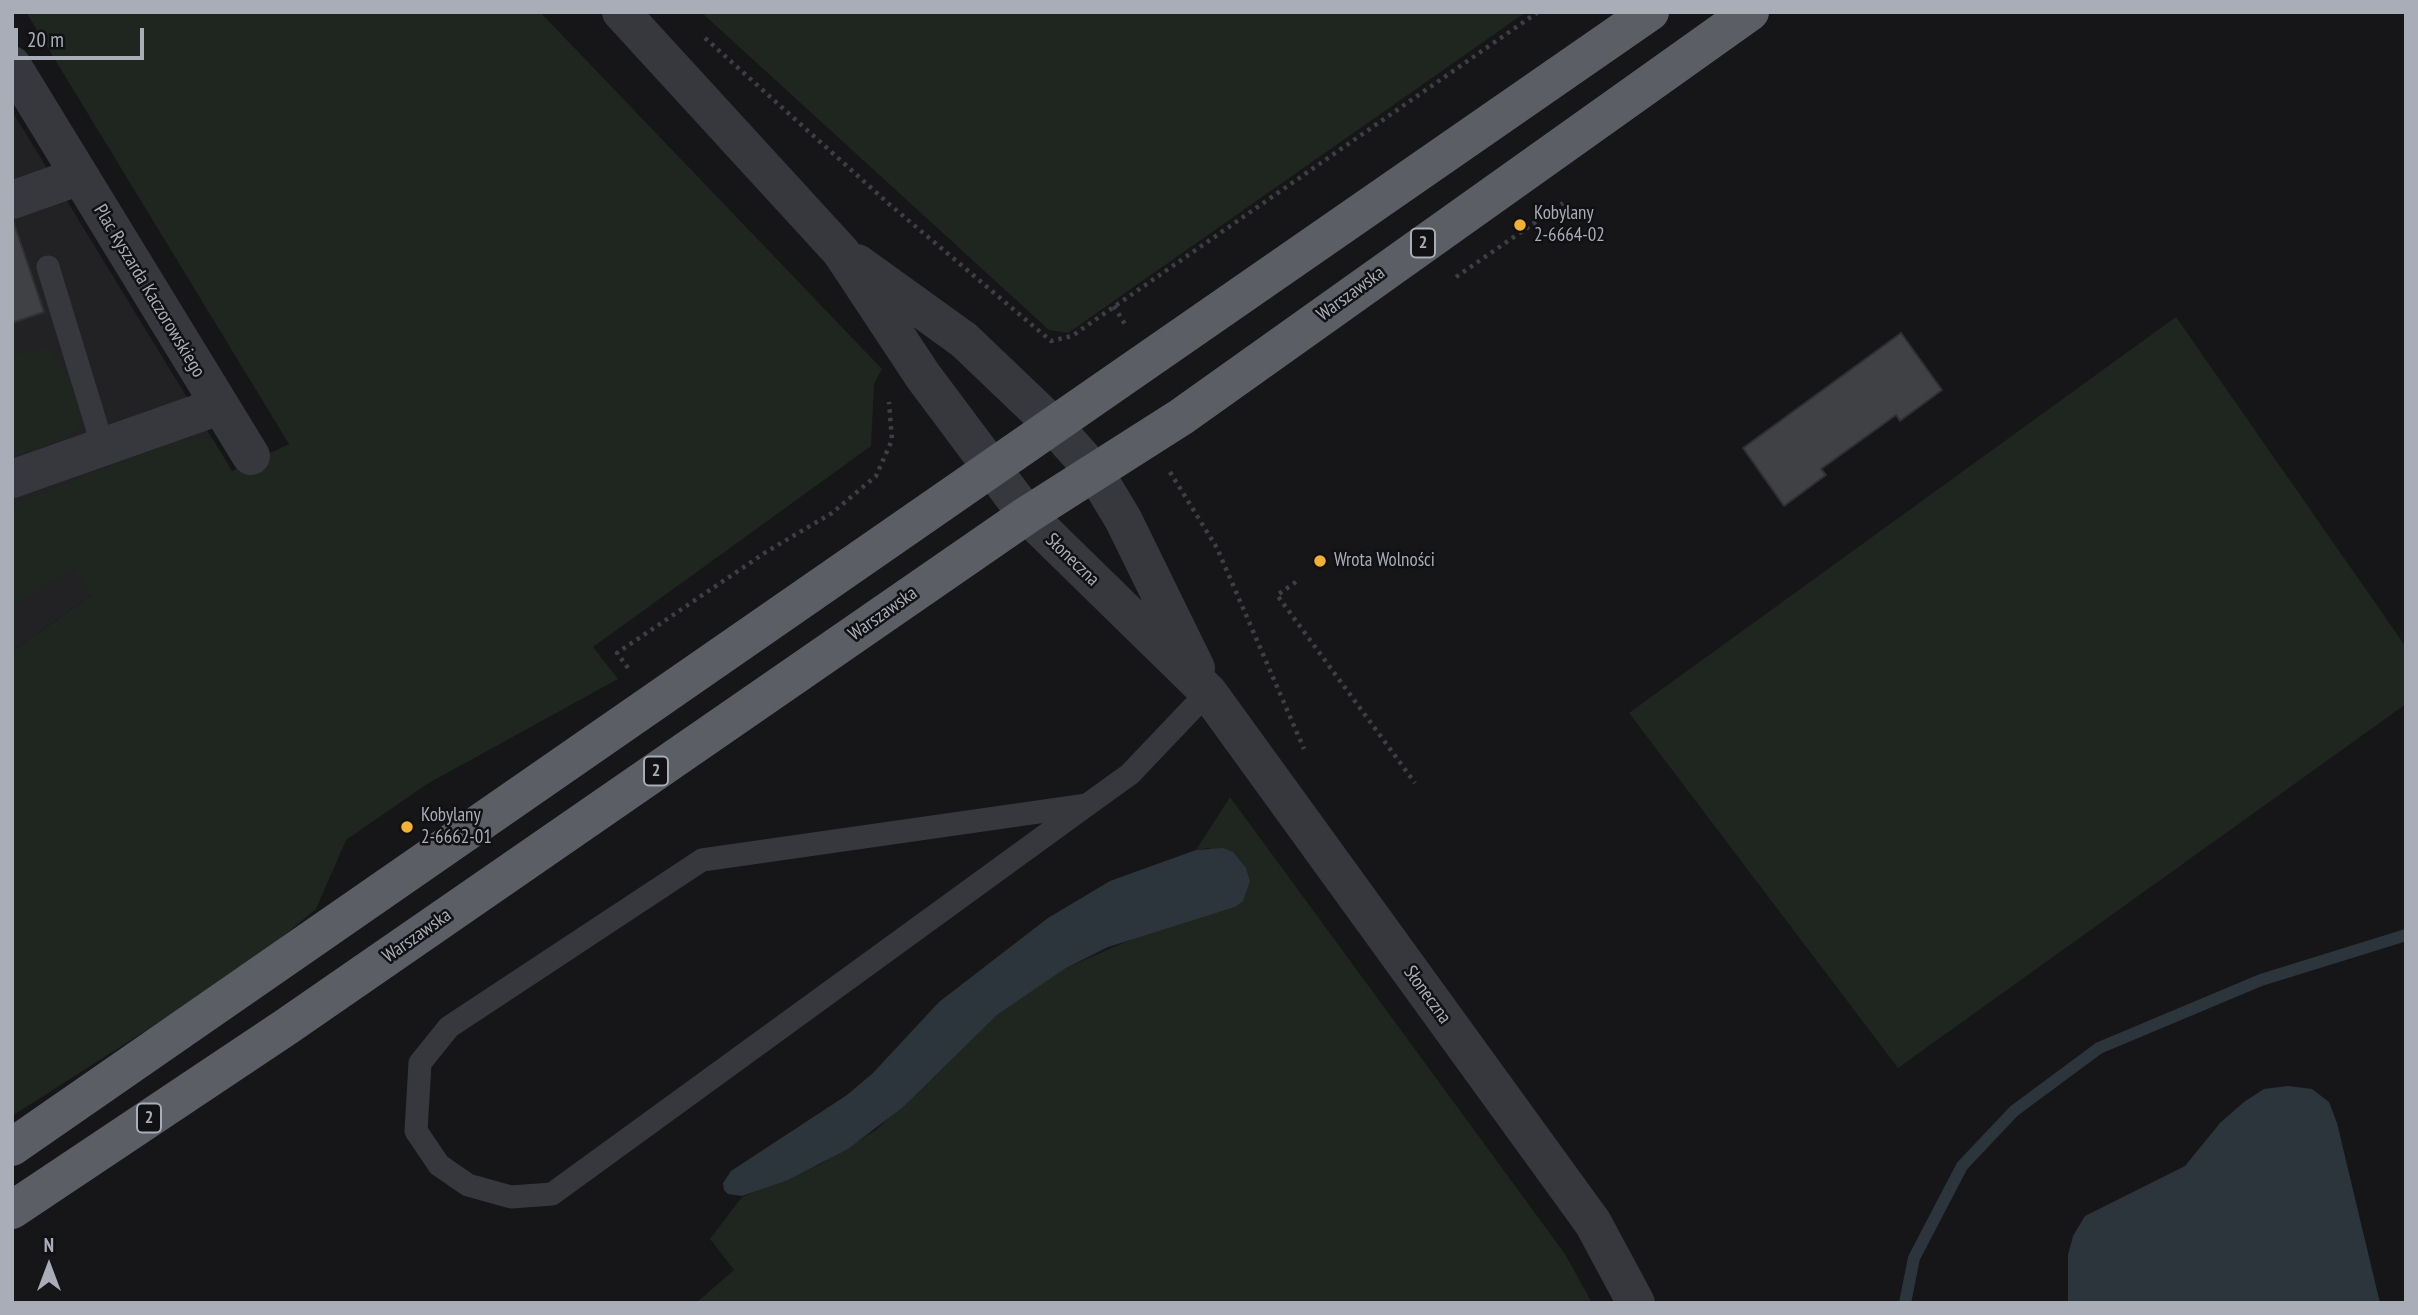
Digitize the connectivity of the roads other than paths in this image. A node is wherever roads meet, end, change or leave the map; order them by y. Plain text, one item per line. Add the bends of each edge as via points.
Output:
1 (621, 12) edge
2 (1650, 12) edge
3 (1750, 12) edge
4 (12, 65) edge
5 (80, 176) junction
6 (12, 200) edge
7 (841, 252) junction
8 (48, 267) dead end
9 (219, 406) junction
10 (1054, 425) junction
11 (103, 447) junction
12 (251, 456) dead end
13 (990, 469) junction
14 (1094, 471) junction
15 (12, 479) edge
16 (1027, 515) junction
17 (1208, 692) junction
18 (1087, 805) junction
19 (12, 1147) edge
20 (12, 1210) edge
21 (1636, 1303) edge

1 - 7 street
2 - 10 highway
3 - 14 highway, Warszawska / 2 via 1181,416
4 - 5 street, Plac Ryszarda Kaczorowskiego
5 - 6 street
5 - 9 street, Plac Ryszarda Kaczorowskiego
7 - 10 street, Słoneczna via 964,340
7 - 13 street, Słoneczna
8 - 11 lane
9 - 11 street
9 - 12 street, Plac Ryszarda Kaczorowskiego
10 - 13 highway
10 - 14 street, Słoneczna
11 - 15 street
13 - 16 street, Słoneczna
13 - 19 highway
14 - 16 highway, Warszawska / 2
14 - 17 street, Słoneczna via 1123,519
16 - 17 street, Słoneczna
16 - 20 highway, Warszawska / 2 via 298,1019
17 - 18 lane via 1130,774
17 - 21 street, Słoneczna via 1593,1223
18 - 18 lane via 702,860 449,1027 419,1063 416,1131 439,1165 468,1185 511,1197 552,1194

